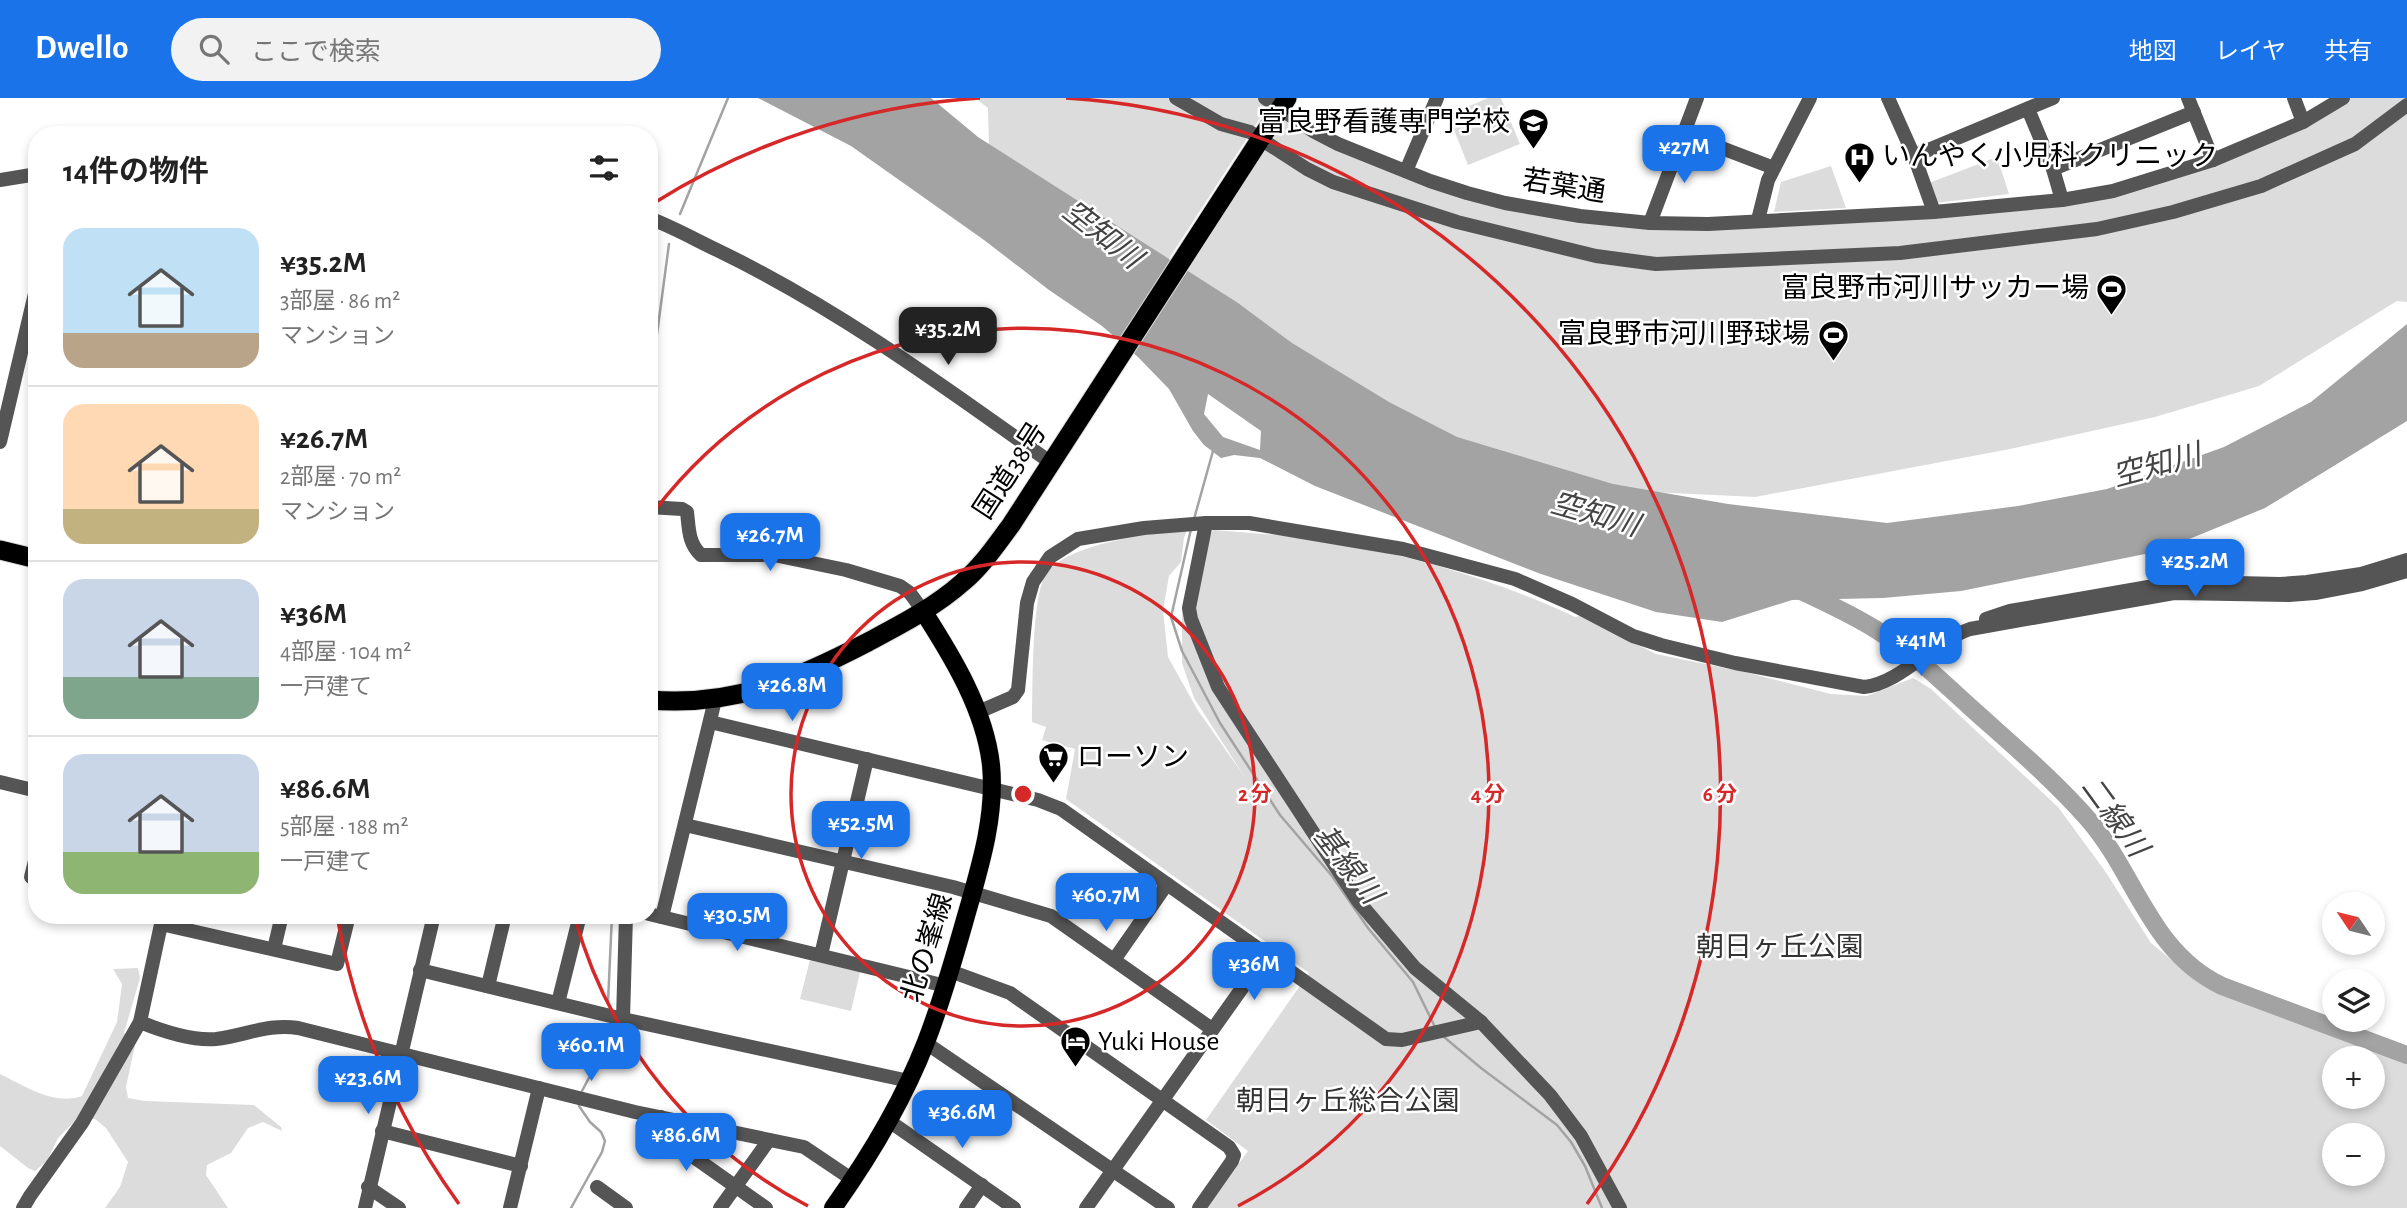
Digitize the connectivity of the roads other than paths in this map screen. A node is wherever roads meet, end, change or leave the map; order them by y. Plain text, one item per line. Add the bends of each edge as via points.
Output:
1 (1176, 98) edge
2 (1437, 98) edge
3 (1698, 98) edge
4 (1810, 98) edge
5 (1888, 98) edge
6 (2053, 98) edge
7 (2294, 98) edge
8 (2343, 98) edge
9 (1278, 101) edge
10 (2191, 105) edge
11 (2407, 105) edge
12 (2028, 109) junction
13 (2303, 122) junction
14 (1685, 134) junction
15 (1258, 142) junction
16 (1914, 156) junction
17 (2213, 160) junction
18 (1774, 168) junction
19 (2053, 169) junction
20 (1406, 171) junction
21 (28, 175) edge
22 (0, 180) edge
23 (2062, 200) junction
24 (1934, 212) junction
25 (1758, 220) junction
26 (658, 222) edge
27 (1650, 223) junction
28 (28, 325) edge
29 (0, 442) edge
30 (1055, 454) junction
31 (658, 507) edge
32 (1206, 523) junction
33 (0, 550) edge
34 (28, 557) edge
35 (2407, 560) edge
36 (2407, 571) edge
37 (923, 611) junction
38 (1970, 629) junction
39 (658, 700) edge
40 (715, 700) junction
41 (976, 713) junction
42 (710, 722) junction
43 (867, 759) junction
44 (0, 782) edge
45 (28, 789) edge
46 (992, 789) junction
47 (685, 825) junction
48 (843, 861) junction
49 (1167, 884) junction
50 (973, 894) junction
51 (658, 910) edge
52 (658, 916) edge
53 (161, 924) edge
54 (178, 924) edge
55 (280, 924) edge
56 (347, 924) edge
57 (432, 924) edge
58 (503, 924) edge
59 (578, 924) edge
60 (626, 924) edge
61 (274, 948) junction
62 (1267, 953) junction
63 (821, 955) junction
64 (1114, 960) junction
65 (420, 970) junction
66 (948, 978) junction
67 (488, 986) junction
68 (558, 1003) junction
69 (623, 1019) junction
70 (140, 1022) junction
71 (1481, 1022) junction
72 (1212, 1029) junction
73 (926, 1043) junction
74 (401, 1053) junction
75 (909, 1081) junction
76 (539, 1087) junction
77 (1162, 1100) junction
78 (661, 1117) junction
79 (889, 1121) junction
80 (382, 1131) junction
81 (769, 1140) junction
82 (521, 1166) junction
83 (1113, 1170) junction
84 (853, 1180) junction
85 (982, 1185) junction
86 (368, 1186) junction
87 (735, 1186) junction
88 (597, 1188) dead end
89 (23, 1208) edge
90 (365, 1208) edge
91 (399, 1208) edge
92 (510, 1208) edge
93 (626, 1208) edge
94 (720, 1208) edge
95 (766, 1208) edge
96 (833, 1208) edge
97 (965, 1208) edge
98 (1014, 1208) edge
99 (1086, 1208) edge
100 (1168, 1208) edge
101 (1199, 1208) edge
102 (1620, 1208) edge

1 - 15 street via 1221,124 1250,132
2 - 20 street
3 - 14 street
4 - 18 street
5 - 16 street
6 - 12 street
7 - 13 street
8 - 13 street, 若葉通
9 - 15 highway, 国道38号
9 - 20 street, 若葉通 via 1314,131
10 - 17 street
10 - 19 street
11 - 15 street via 2354,144 2261,186 2097,229 1900,253 1657,264 1596,256 1457,222 1333,181
12 - 16 street
12 - 19 street
13 - 17 street, 若葉通
14 - 18 street
14 - 27 street
15 - 30 highway, 国道38号
16 - 24 street
17 - 23 street, 若葉通 via 2113,191
18 - 25 street
19 - 23 street
20 - 27 street, 若葉通 via 1505,203
21 - 22 street
23 - 24 street, 若葉通
24 - 25 street, 若葉通
25 - 27 street, 若葉通
26 - 30 street via 753,267 871,335
28 - 29 street
30 - 37 highway, 国道38号 via 980,565
31 - 37 street via 687,512 690,540 701,555 774,555 846,570 900,586
32 - 38 street via 1249,523 1415,552 1516,579 1661,645 1864,687 1883,683 1955,634
32 - 41 street via 1078,539 1049,557 1033,582 1027,603 1018,690 1013,697
32 - 71 street via 1189,608 1218,687 1358,901 1415,968
33 - 34 highway
35 - 38 street via 2307,583 2154,586 2010,611
36 - 38 street via 2315,593 2174,593
37 - 40 highway, 国道38号 via 799,677
37 - 41 main road, 北の峯線
39 - 40 highway, 国道38号
40 - 42 street
41 - 46 main road, 北の峯線 via 988,750
42 - 43 street
42 - 47 street
43 - 46 street
43 - 48 street
44 - 45 street
46 - 49 street via 1061,810
46 - 50 main road, 北の峯線 via 990,823
47 - 48 street
47 - 51 street
48 - 50 street
48 - 63 street
49 - 62 street
49 - 64 street
50 - 64 street via 1051,916
50 - 66 main road, 北の峯線
52 - 63 street
53 - 70 street
54 - 61 street
55 - 61 street
56 - 61 street via 337,964
57 - 65 street
58 - 67 street
59 - 68 street
60 - 69 street
62 - 71 street via 1386,1039 1402,1040
62 - 72 street
63 - 66 street
64 - 72 street
65 - 67 street
65 - 74 street
66 - 73 main road, 北の峯線
66 - 77 street via 1010,993
67 - 68 street
68 - 69 street
69 - 75 street
70 - 74 street via 202,1040 283,1026
70 - 89 street via 82,1123
71 - 102 street via 1550,1095 1581,1136
72 - 77 street
73 - 75 main road, 北の峯線
73 - 83 street
74 - 76 street
74 - 80 street
75 - 79 main road, 北の峯線
76 - 78 street
76 - 82 street
77 - 83 street
77 - 101 street via 1232,1150 1232,1161
78 - 81 street
78 - 87 street via 657,1131
79 - 84 main road, 北の峯線
79 - 85 street
80 - 82 street
80 - 86 street
81 - 84 street via 804,1147
81 - 87 street
82 - 92 street
83 - 99 street
83 - 100 street
84 - 96 main road, 北の峯線
85 - 97 street
85 - 98 street
86 - 90 street
86 - 91 street
87 - 94 street
87 - 95 street
88 - 93 street

